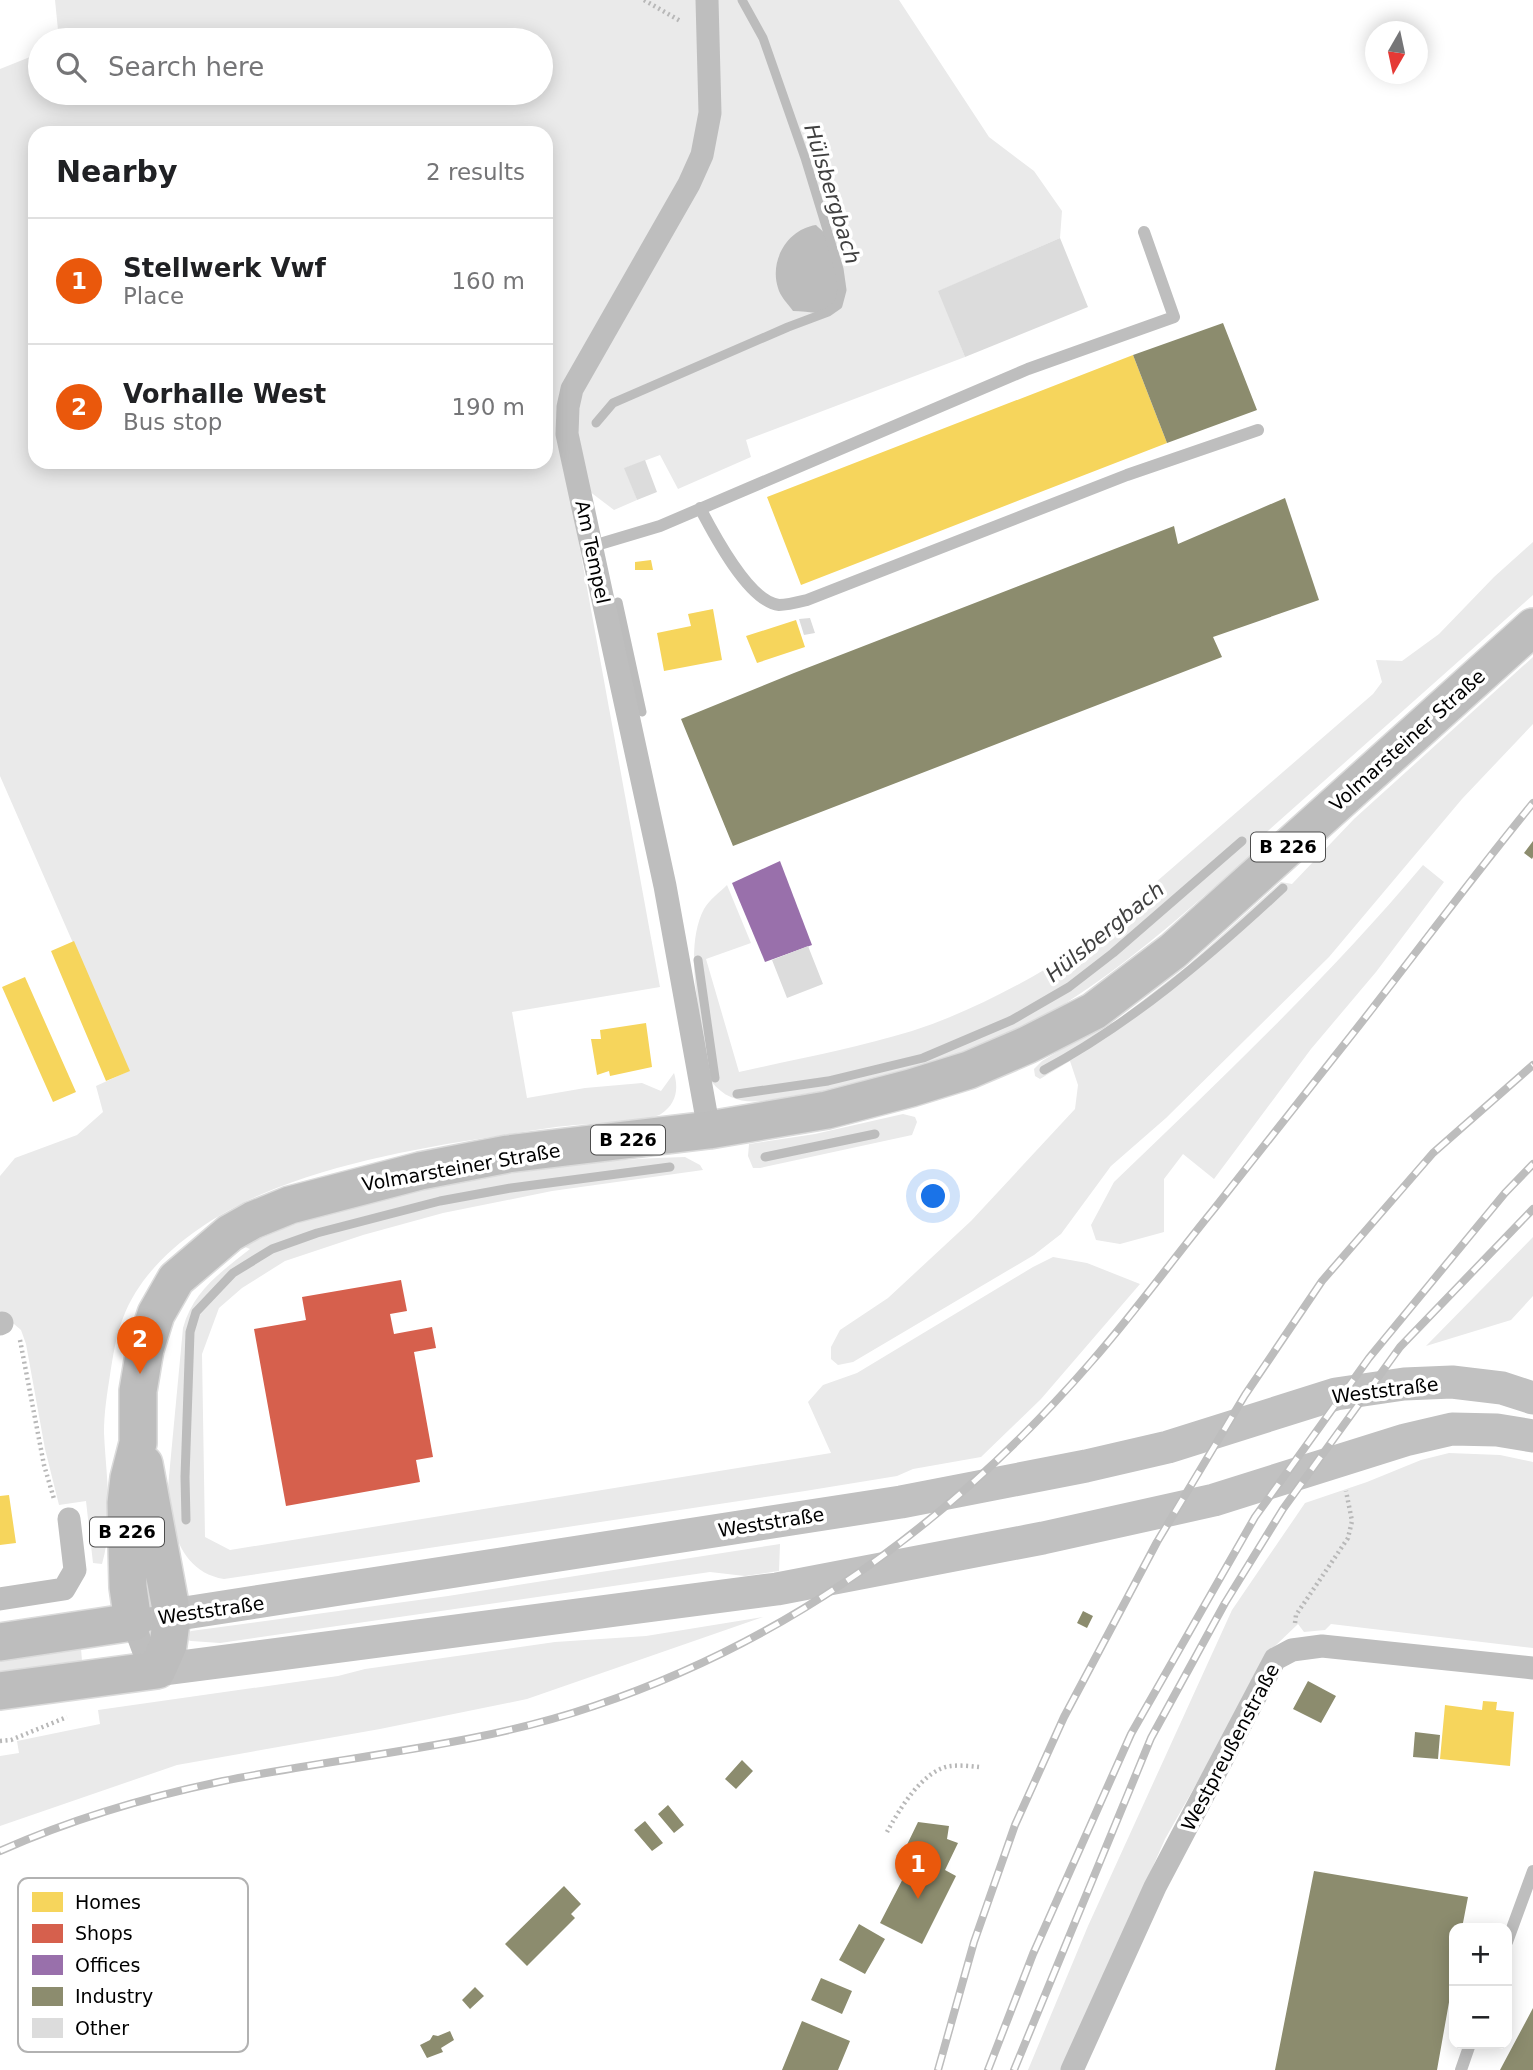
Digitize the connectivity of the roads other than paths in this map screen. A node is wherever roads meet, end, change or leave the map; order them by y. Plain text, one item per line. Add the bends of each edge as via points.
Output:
1 (707, 0) edge
2 (1144, 232) dead end
3 (1258, 430) dead end
4 (700, 508) junction
5 (593, 547) junction
6 (1533, 627) edge
7 (709, 1130) junction
8 (1533, 1398) edge
9 (1533, 1436) edge
10 (138, 1443) junction
11 (69, 1519) road end
12 (0, 1600) edge
13 (172, 1615) junction
14 (134, 1622) junction
15 (0, 1642) edge
16 (1533, 1668) edge
17 (157, 1670) junction
18 (0, 1691) edge
19 (1533, 1871) edge
20 (1512, 1928) edge
21 (1468, 2049) edge
22 (1072, 2070) edge
23 (1461, 2070) edge

1 - 5 street, Am Tempel via 709,113 702,155 572,389 568,407 567,434
2 - 4 lane via 1174,317 1028,369
3 - 4 lane via 1127,475 807,600 778,605 758,594 726,557
4 - 5 lane
5 - 7 street, Am Tempel via 665,886
6 - 7 main road, Volmarsteiner Straße / B 226 via 1172,951 1094,1011 969,1070 911,1088 827,1110
7 - 10 main road, Volmarsteiner Straße / B 226 via 508,1154 420,1171 290,1205 253,1220 230,1233 176,1279 156,1314 140,1374
8 - 13 street, Weststraße via 1502,1388 1452,1382 1336,1394 1168,1447 901,1502
9 - 17 street via 1452,1429 1214,1500 777,1589
10 - 13 main road, Volmarsteiner Straße / B 226
10 - 14 main road, Volmarsteiner Straße / B 226 via 126,1503 128,1587
11 - 12 street via 75,1570 64,1589
13 - 14 street, Weststraße
13 - 17 main road, Volmarsteiner Straße / B 226 via 168,1645
14 - 15 main road, Weststraße
14 - 17 street, Volmarsteiner Straße via 143,1649
16 - 22 street, Westpreußenstraße via 1322,1646 1292,1650 1275,1659 1155,1887
17 - 18 main road
19 - 20 lane
21 - 23 lane

